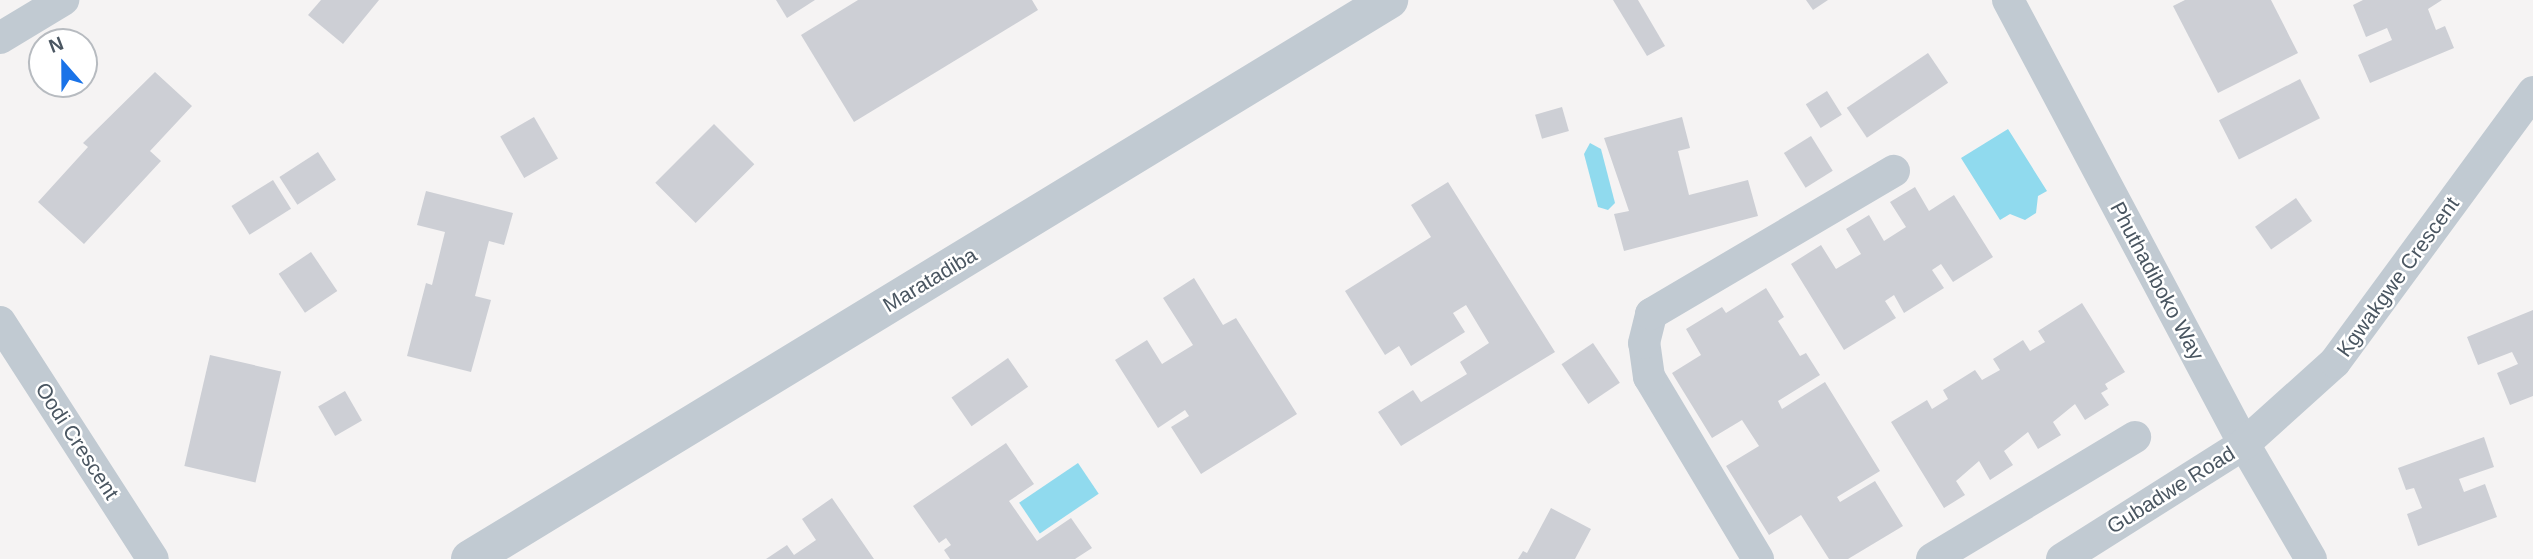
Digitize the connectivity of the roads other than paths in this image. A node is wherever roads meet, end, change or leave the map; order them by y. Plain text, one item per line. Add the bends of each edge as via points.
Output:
1 (63, 0) edge
2 (1389, 0) edge
3 (2008, 0) edge
4 (0, 38) edge
5 (2533, 92) edge
6 (1894, 171) dead end
7 (0, 322) edge
8 (2135, 437) dead end
9 (2244, 444) junction
10 (153, 559) edge
11 (470, 559) edge
12 (1758, 559) edge
13 (1931, 559) edge
14 (2062, 559) edge
15 (2311, 559) edge

1 - 4 street
2 - 11 street, Maratadiba
3 - 9 street, Phuthadiboko Way
5 - 9 street, Kgwakgwe Crescent via 2363,330 2336,362
6 - 12 street via 1651,314 1644,343 1649,377
7 - 10 street, Oodi Crescent
8 - 13 street
9 - 14 street, Gubadwe Road
9 - 15 street, Phuthadiboko Way

